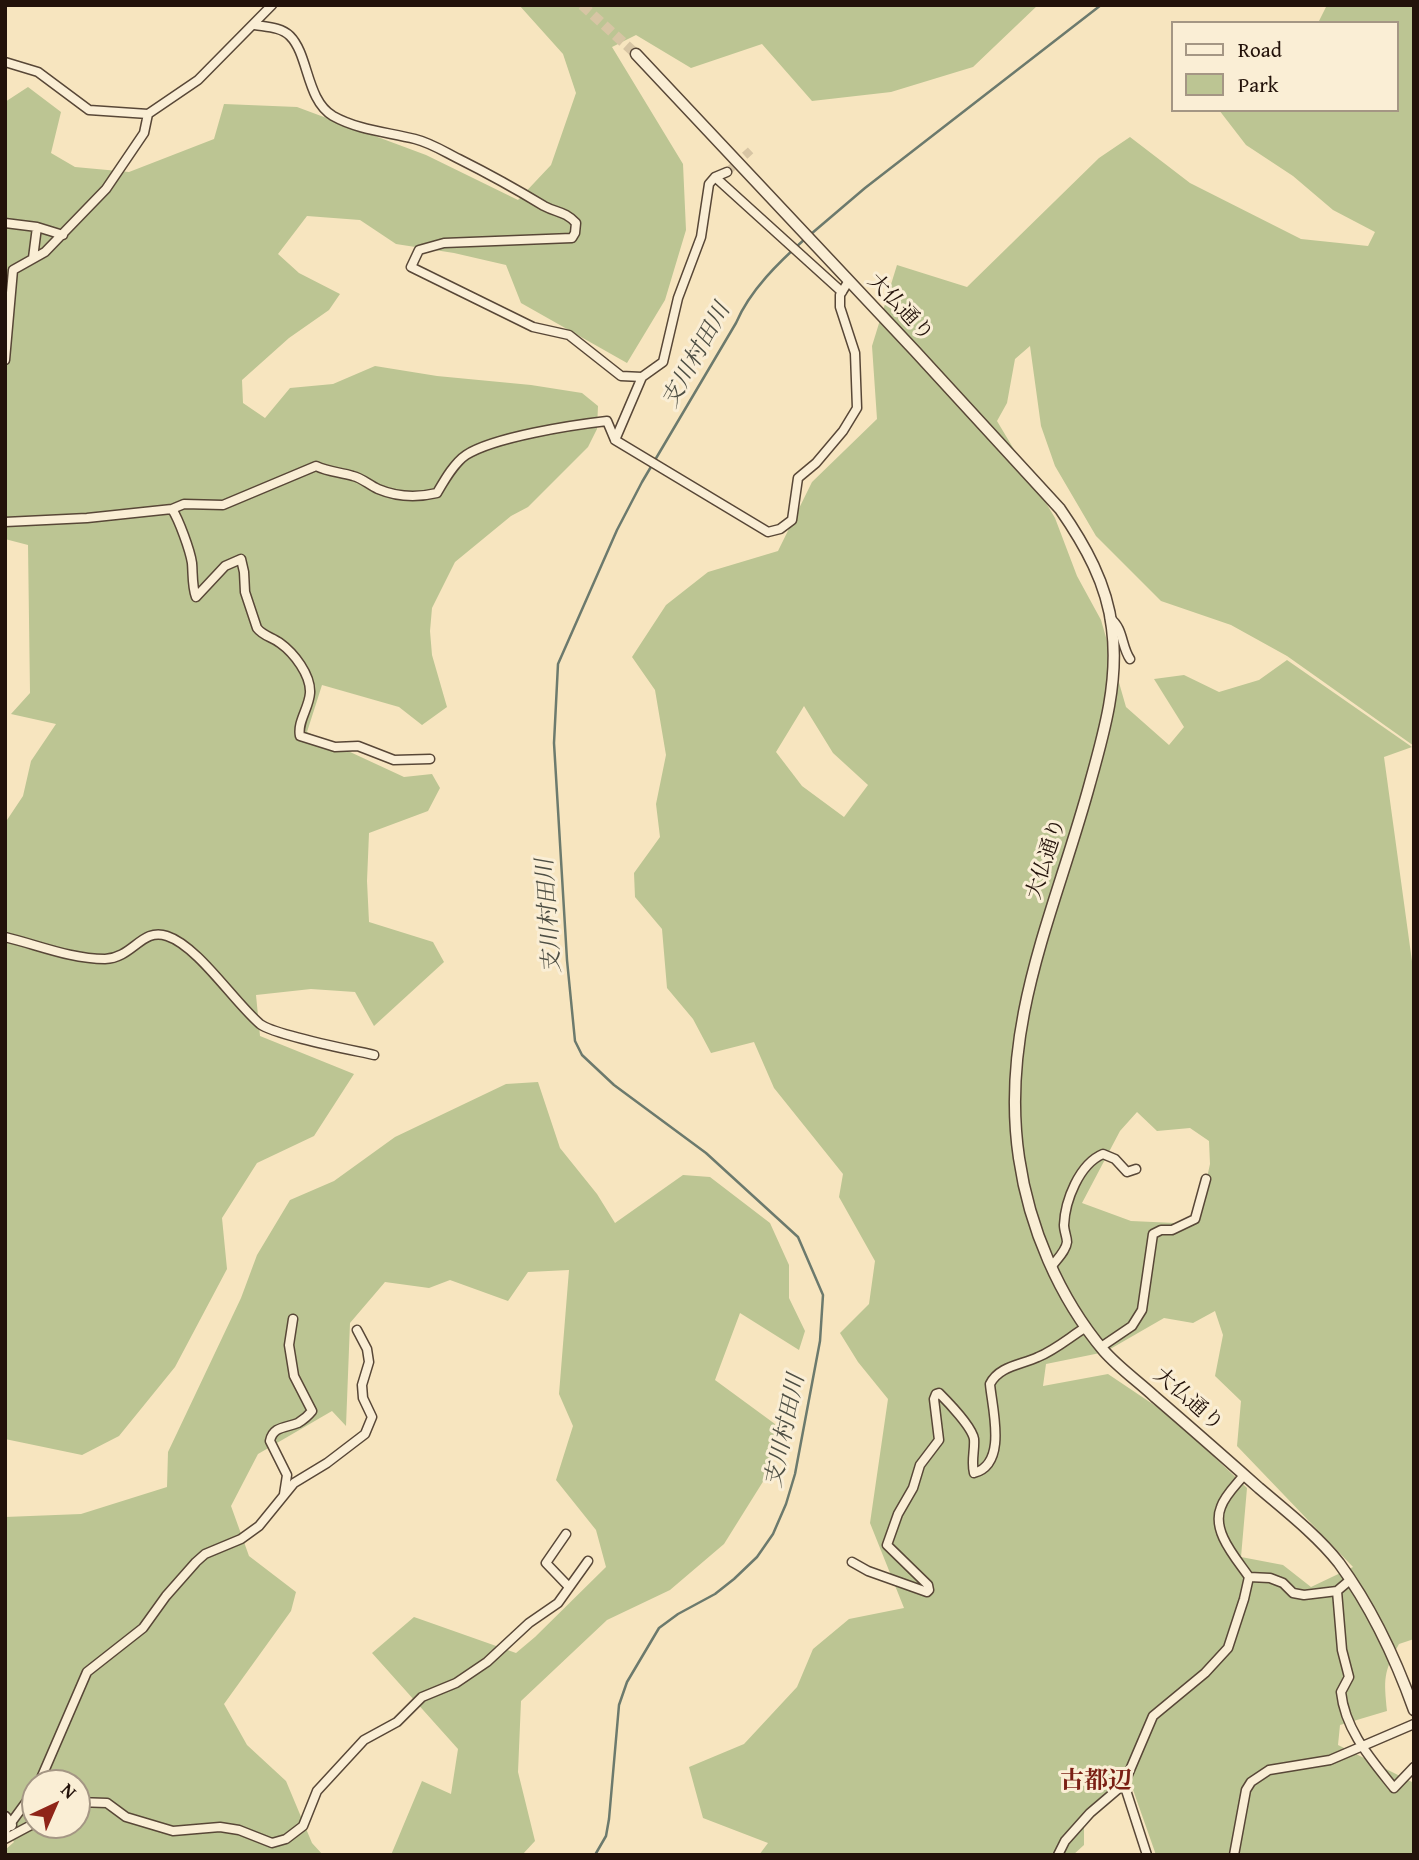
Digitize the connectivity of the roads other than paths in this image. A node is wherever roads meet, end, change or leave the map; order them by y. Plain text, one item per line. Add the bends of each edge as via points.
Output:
1 (272, 5) edge
2 (255, 25) junction
3 (636, 54) tunnel mouth
4 (5, 62) edge
5 (148, 114) junction
6 (727, 172) tunnel mouth
7 (715, 177) junction
8 (5, 223) edge
9 (37, 227) junction
10 (63, 235) junction
11 (33, 258) junction
12 (5, 263) edge
13 (17, 266) junction
14 (848, 282) junction
15 (5, 285) edge
16 (842, 292) junction
17 (11, 294) junction
18 (5, 360) edge
19 (642, 377) junction
20 (615, 440) junction
21 (172, 509) junction
22 (5, 522) edge
23 (1110, 618) junction
24 (1130, 659) dead end
25 (430, 759) dead end
26 (5, 937) edge
27 (374, 1055) dead end
28 (1136, 1169) dead end
29 (1206, 1180) dead end
30 (1052, 1266) junction
31 (293, 1319) dead end
32 (1086, 1327) junction
33 (357, 1329) dead end
34 (1101, 1347) junction
35 (1244, 1475) junction
36 (284, 1494) junction
37 (566, 1534) dead end
38 (588, 1561) dead end
39 (852, 1562) dead end
40 (1249, 1577) junction
41 (1350, 1580) junction
42 (569, 1587) junction
43 (1337, 1591) junction
44 (1414, 1710) edge
45 (1414, 1724) edge
46 (1361, 1746) junction
47 (1414, 1767) edge
48 (44, 1769) edge
49 (1124, 1784) junction
50 (91, 1802) edge
51 (21, 1808) edge
52 (7, 1825) edge
53 (21, 1830) edge
54 (5, 1839) edge
55 (1058, 1855) edge
56 (1147, 1855) edge
57 (1234, 1855) edge

1 - 2 street
2 - 5 street via 198,80
2 - 19 street via 290,36 316,97 331,115 431,145 547,208 567,213 576,223 572,238 444,243 419,250 411,267 533,327 569,335 621,376
3 - 14 street, 大仏通り
4 - 5 street via 38,72 89,110
5 - 10 street via 144,132 106,189
6 - 7 street
7 - 16 street
7 - 19 street via 709,184 701,237 678,298 663,362
8 - 9 street
9 - 10 street
9 - 11 street
10 - 11 street
11 - 13 street
12 - 13 street
13 - 17 street
14 - 16 street
14 - 23 street, 大仏通り via 1060,509 1098,573
15 - 17 street
16 - 20 street via 841,307 855,353 857,408 816,464 798,478 792,520 786,526 768,532
17 - 18 street
19 - 20 street
20 - 21 street via 607,421 484,446 464,456 437,493 421,497 379,489 316,466 223,505 184,504
21 - 22 street
21 - 25 street via 190,552 196,597 225,566 241,559 245,592 257,628 288,649 307,676 310,694 298,729 300,736 335,747 358,746 394,760
23 - 24 street via 1117,624
23 - 30 street, 大仏通り via 1113,670 1107,724 1050,908 1020,1025 1014,1079 1026,1202
26 - 27 street via 65,954 104,958 123,956 145,937 166,935 196,957 262,1025
28 - 30 street via 1127,1172 1103,1154 1090,1161 1068,1200 1067,1242
29 - 34 street via 1195,1219 1153,1234 1142,1310 1132,1326
30 - 32 street, 大仏通り
31 - 36 street via 289,1345 294,1376 312,1411 297,1423 277,1428 271,1436 287,1475
32 - 34 street, 大仏通り
32 - 39 street via 1039,1357 1004,1369 992,1379 996,1438 991,1456 979,1471 974,1473 972,1466 974,1438 970,1430 936,1394 939,1440 920,1465 887,1545 929,1590
33 - 36 street via 369,1362 362,1385 371,1423 365,1434
34 - 35 street, 大仏通り
35 - 40 street via 1221,1506 1218,1522
35 - 41 street, 大仏通り via 1337,1561
36 - 48 street via 259,1527 196,1562 143,1628 87,1672
37 - 42 street via 546,1563
38 - 42 street
40 - 43 street via 1283,1583 1293,1594
40 - 49 street via 1228,1648 1153,1716
41 - 43 street
41 - 44 street, 大仏通り via 1374,1616
42 - 50 street via 558,1603 487,1662 456,1683 422,1697 397,1721 365,1740 317,1791 303,1826 286,1839 272,1843 220,1827 173,1831 126,1817 107,1803
43 - 46 street via 1349,1677 1341,1692
45 - 46 street
46 - 47 street via 1394,1788
46 - 57 street via 1330,1760 1269,1770 1251,1782
49 - 55 street via 1090,1813
49 - 56 street
51 - 52 street
53 - 54 street

